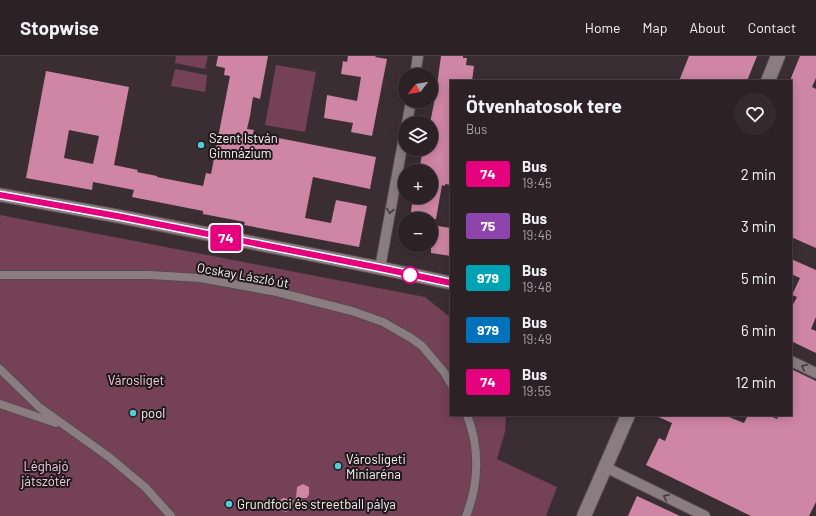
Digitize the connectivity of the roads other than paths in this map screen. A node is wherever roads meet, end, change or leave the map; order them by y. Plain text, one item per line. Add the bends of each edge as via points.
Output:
1 (418, 56) edge
2 (778, 56) edge
3 (416, 68) edge
4 (768, 80) edge
5 (400, 156) edge
6 (0, 195) edge
7 (380, 268) junction
8 (0, 275) edge
9 (450, 283) edge
10 (792, 361) edge
11 (0, 369) edge
12 (816, 373) edge
13 (450, 382) edge
14 (0, 404) edge
15 (468, 416) edge
16 (628, 416) edge
17 (66, 427) junction
18 (605, 467) junction
19 (171, 516) edge
20 (466, 516) edge
21 (584, 516) edge
22 (705, 516) edge

1 - 3 street
2 - 4 main road
5 -> 7 street
6 - 7 street
7 - 9 street
8 - 13 street, Ocskay László út via 157,275 200,278 277,292 352,311 390,326 422,346
12 -> 10 street
11 - 17 street via 34,403
14 - 17 street
15 - 20 street via 477,459 474,490
16 - 18 main road
17 - 19 street via 109,457 145,487
18 - 21 main road
22 -> 18 street

